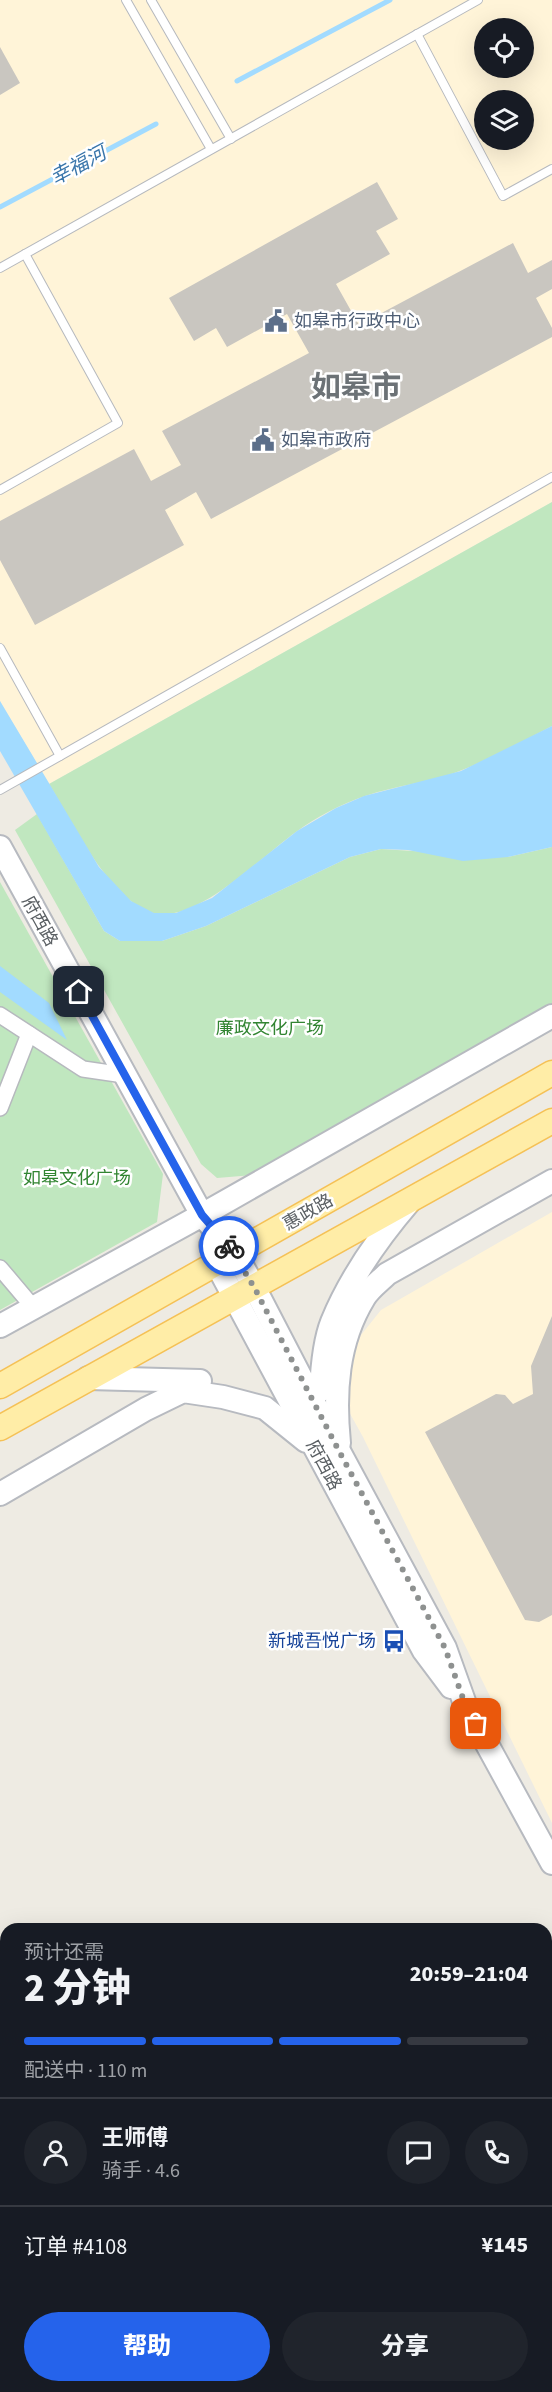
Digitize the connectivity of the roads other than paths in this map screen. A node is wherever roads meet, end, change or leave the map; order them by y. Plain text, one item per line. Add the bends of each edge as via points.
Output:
1 (126, 0) edge
2 (151, 0) edge
3 (478, 0) edge
4 (417, 34) junction
5 (231, 139) junction
6 (211, 149) junction
7 (552, 169) edge
8 (25, 254) junction
9 (0, 268) edge
10 (552, 477) edge
11 (0, 490) edge
12 (0, 648) edge
13 (60, 756) junction
14 (0, 790) edge
15 (0, 847) edge
16 (0, 1016) edge
17 (552, 1016) edge
18 (29, 1034) junction
19 (552, 1073) edge
20 (124, 1075) junction
21 (0, 1108) edge
22 (552, 1121) edge
23 (552, 1181) edge
24 (410, 1200) junction
25 (202, 1215) junction
26 (226, 1258) junction
27 (0, 1268) edge
28 (244, 1292) junction
29 (33, 1307) junction
30 (0, 1326) edge
31 (88, 1378) junction
32 (0, 1386) edge
33 (310, 1417) junction
34 (0, 1428) edge
35 (314, 1447) junction
36 (340, 1453) junction
37 (0, 1494) edge
38 (465, 1704) junction
39 (552, 1863) edge

1 - 6 lane
2 - 5 lane
3 - 4 lane
4 - 5 lane
4 - 7 lane via 503,196
5 - 6 lane
6 - 8 lane
8 - 9 lane
8 - 11 lane via 118,423
10 - 13 lane
12 - 13 lane
13 - 14 lane
15 - 20 street, 府西路
16 - 18 street
17 - 25 street
18 - 20 street via 83,1069
18 - 21 street
19 - 26 main road, 惠政路
20 - 25 street, 府西路
22 - 24 main road
23 - 36 street via 387,1274 364,1296 337,1373
24 - 28 main road
24 - 33 street via 382,1233 331,1323
25 - 26 street, 府西路
25 - 29 street
26 - 28 street, 府西路
26 - 32 main road, 惠政路
27 - 29 street
28 - 31 main road
28 - 33 street, 府西路
29 - 30 street
31 - 33 street via 191,1380 224,1385
31 - 34 main road
33 - 35 street, 府西路
33 - 36 street, 府西路
35 - 37 street via 265,1408 183,1391
35 - 38 street, 府西路 via 424,1651
36 - 38 street, 府西路 via 445,1648
38 - 39 street, 府西路

